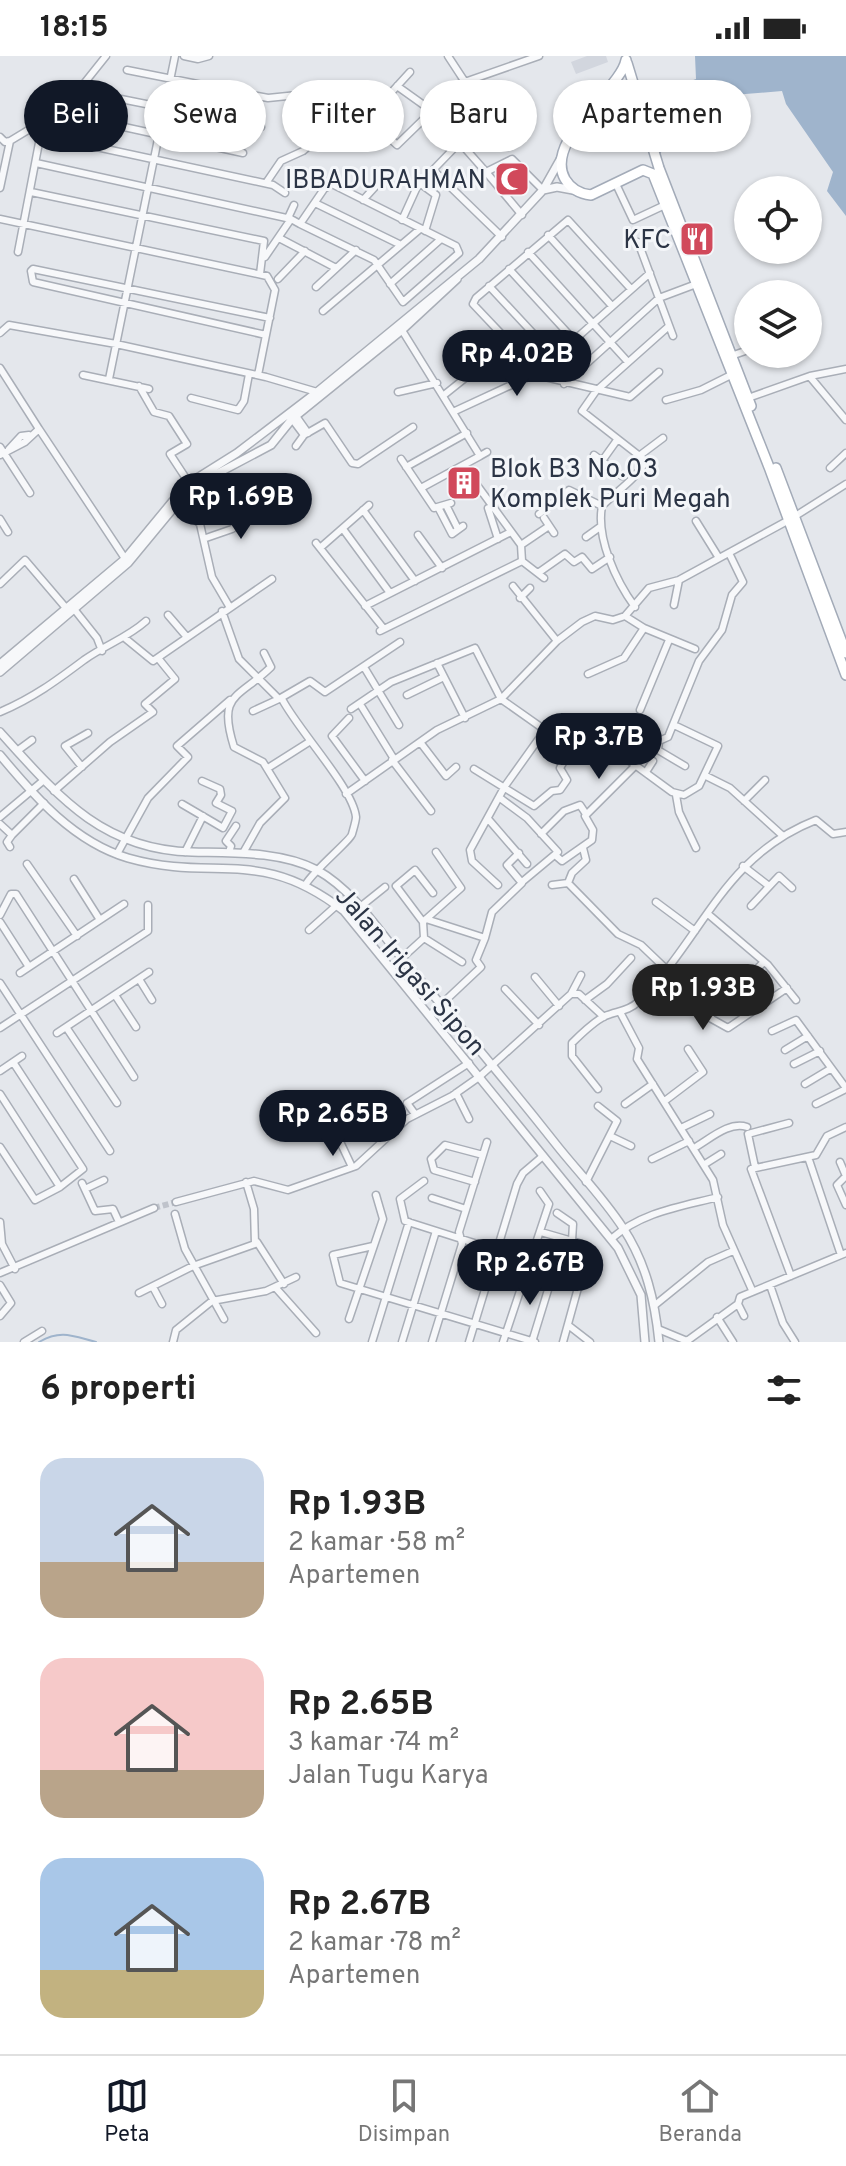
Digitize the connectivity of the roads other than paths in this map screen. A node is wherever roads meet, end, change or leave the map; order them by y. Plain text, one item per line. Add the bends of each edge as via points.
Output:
1 (106, 56) edge
2 (175, 56) edge
3 (184, 56) edge
4 (209, 56) edge
5 (448, 56) edge
6 (539, 56) edge
7 (626, 58) edge
8 (127, 70) dead end
9 (410, 72) dead end
10 (619, 74) junction
11 (87, 80) edge
12 (170, 80) joint
13 (403, 80) edge
14 (464, 80) edge
15 (471, 80) edge
16 (629, 80) edge
17 (631, 80) edge
18 (420, 123) edge
19 (24, 133) edge
20 (0, 137) edge
21 (404, 138) edge
22 (10, 141) junction
23 (38, 152) edge
24 (118, 152) edge
25 (156, 152) edge
26 (239, 152) edge
27 (301, 152) edge
28 (450, 152) edge
29 (469, 152) edge
30 (648, 152) edge
31 (653, 152) edge
32 (243, 153) dead end
33 (563, 153) junction
34 (154, 160) junction
35 (36, 163) junction
36 (643, 170) junction
37 (486, 172) junction
38 (385, 176) dead end
39 (266, 183) junction
40 (616, 184) junction
41 (149, 187) junction
42 (0, 188) edge
43 (543, 190) junction
44 (31, 192) junction
45 (579, 192) junction
46 (285, 193) dead end
47 (363, 200) junction
48 (315, 203) junction
49 (294, 205) dead end
50 (665, 205) junction
51 (522, 215) junction
52 (142, 216) junction
53 (289, 218) junction
54 (0, 219) edge
55 (402, 220) junction
56 (24, 224) junction
57 (300, 224) junction
58 (422, 230) junction
59 (499, 234) junction
60 (548, 235) junction
61 (279, 238) junction
62 (441, 239) junction
63 (638, 242) dead end
64 (401, 245) junction
65 (137, 249) junction
66 (356, 250) junction
67 (305, 251) junction
68 (18, 252) dead end
69 (528, 252) junction
70 (265, 257) dead end
71 (377, 264) junction
72 (336, 268) junction
73 (509, 269) junction
74 (438, 273) junction
75 (650, 273) junction
76 (260, 274) junction
77 (276, 281) junction
78 (699, 283) junction
79 (390, 284) junction
80 (449, 285) junction
81 (489, 286) junction
82 (316, 287) dead end
83 (128, 289) junction
84 (631, 289) junction
85 (659, 298) junction
86 (124, 305) junction
87 (612, 306) junction
88 (323, 311) dead end
89 (270, 318) junction
90 (593, 323) junction
91 (669, 326) junction
92 (402, 329) junction
93 (0, 333) edge
94 (266, 335) junction
95 (673, 336) dead end
96 (574, 340) junction
97 (610, 342) junction
98 (116, 344) junction
99 (371, 351) junction
100 (499, 351) dead end
101 (734, 355) edge
102 (731, 356) junction
103 (555, 357) junction
104 (628, 362) junction
105 (0, 368) edge
106 (846, 369) edge
107 (659, 372) dead end
108 (537, 373) junction
109 (249, 374) junction
110 (83, 375) dead end
111 (258, 375) junction
112 (731, 375) junction
113 (811, 378) dead end
114 (109, 379) junction
115 (437, 383) junction
116 (564, 384) junction
117 (139, 386) junction
118 (149, 389) dead end
119 (316, 391) junction
120 (596, 391) junction
121 (398, 392) dead end
122 (444, 395) junction
123 (191, 398) dead end
124 (748, 398) junction
125 (666, 400) dead end
126 (455, 411) junction
127 (296, 420) junction
128 (846, 420) edge
129 (273, 425) junction
130 (413, 427) dead end
131 (39, 429) junction
132 (305, 432) junction
133 (467, 433) junction
134 (259, 437) junction
135 (281, 437) junction
136 (663, 438) dead end
137 (617, 440) junction
138 (390, 442) junction
139 (296, 446) dead end
140 (265, 449) junction
141 (3, 451) edge
142 (397, 452) dead end
143 (846, 453) edge
144 (594, 455) dead end
145 (639, 456) junction
146 (401, 459) dead end
147 (602, 461) junction
148 (463, 466) junction
149 (406, 467) junction
150 (830, 468) dead end
151 (622, 476) dead end
152 (189, 483) junction
153 (846, 484) edge
154 (421, 488) junction
155 (30, 493) dead end
156 (178, 502) junction
157 (487, 504) junction
158 (602, 506) junction
159 (259, 509) dead end
160 (793, 518) junction
161 (0, 519) edge
162 (696, 521) dead end
163 (549, 526) junction
164 (600, 527) junction
165 (461, 528) dead end
166 (343, 529) junction
167 (8, 532) dead end
168 (509, 533) junction
169 (554, 533) dead end
170 (418, 535) dead end
171 (586, 537) dead end
172 (206, 538) junction
173 (498, 539) junction
174 (521, 545) junction
175 (729, 553) junction
176 (123, 557) junction
177 (610, 557) junction
178 (719, 558) junction
179 (522, 561) junction
180 (442, 568) junction
181 (538, 573) junction
182 (544, 578) dead end
183 (272, 579) dead end
184 (679, 580) junction
185 (415, 581) junction
186 (0, 584) edge
187 (513, 586) dead end
188 (530, 588) dead end
189 (390, 593) junction
190 (520, 598) junction
191 (674, 605) dead end
192 (229, 606) junction
193 (365, 606) junction
194 (635, 607) junction
195 (73, 610) junction
196 (222, 611) junction
197 (168, 615) dead end
198 (625, 616) junction
199 (146, 621) dead end
200 (644, 628) junction
201 (186, 636) junction
202 (126, 639) junction
203 (669, 640) junction
204 (557, 641) junction
205 (400, 642) dead end
206 (695, 649) dead end
207 (102, 651) junction
208 (264, 653) dead end
209 (846, 653) edge
210 (158, 658) junction
211 (437, 663) junction
212 (0, 664) edge
213 (364, 667) junction
214 (0, 672) edge
215 (588, 674) dead end
216 (846, 675) edge
217 (444, 677) junction
218 (258, 679) junction
219 (379, 691) junction
220 (407, 695) dead end
221 (281, 699) junction
222 (501, 699) junction
223 (230, 700) junction
224 (360, 704) junction
225 (351, 709) dead end
226 (640, 710) dead end
227 (253, 711) dead end
228 (0, 712) edge
229 (612, 714) dead end
230 (349, 718) dead end
231 (465, 718) junction
232 (399, 725) dead end
233 (609, 725) junction
234 (674, 725) junction
235 (545, 730) junction
236 (0, 732) edge
237 (584, 732) dead end
238 (622, 732) junction
239 (88, 733) dead end
240 (32, 740) dead end
241 (659, 741) junction
242 (309, 742) junction
243 (420, 742) junction
244 (573, 746) junction
245 (17, 751) junction
246 (620, 754) junction
247 (0, 755) edge
248 (393, 760) junction
249 (653, 761) dead end
250 (636, 765) junction
251 (685, 766) dead end
252 (82, 767) junction
253 (456, 767) dead end
254 (268, 768) junction
255 (474, 769) dead end
256 (646, 772) junction
257 (706, 776) junction
258 (765, 780) dead end
259 (43, 781) junction
260 (202, 781) dead end
261 (365, 781) junction
262 (505, 786) junction
263 (31, 791) junction
264 (54, 791) junction
265 (346, 794) junction
266 (676, 795) junction
267 (500, 798) junction
268 (744, 801) junction
269 (44, 803) junction
270 (182, 804) dead end
271 (431, 811) dead end
272 (586, 814) junction
273 (203, 816) junction
274 (0, 817) edge
275 (489, 820) junction
276 (0, 824) edge
277 (236, 826) dead end
278 (846, 832) edge
279 (541, 834) junction
280 (12, 835) junction
281 (783, 836) junction
282 (124, 840) junction
283 (10, 847) dead end
284 (583, 848) junction
285 (696, 848) dead end
286 (118, 852) junction
287 (185, 852) junction
288 (229, 852) junction
289 (436, 852) dead end
290 (243, 853) junction
291 (519, 853) junction
292 (555, 855) junction
293 (27, 864) dead end
294 (527, 864) dead end
295 (743, 866) junction
296 (314, 870) junction
297 (74, 879) dead end
298 (522, 882) junction
299 (307, 883) junction
300 (568, 883) junction
301 (498, 885) dead end
302 (552, 885) dead end
303 (769, 886) junction
304 (385, 887) dead end
305 (792, 888) dead end
306 (433, 893) dead end
307 (450, 900) junction
308 (656, 902) dead end
309 (124, 904) dead end
310 (461, 904) dead end
311 (148, 905) dead end
312 (337, 905) junction
313 (751, 906) dead end
314 (360, 907) junction
315 (708, 914) junction
316 (0, 915) edge
317 (100, 920) junction
318 (424, 920) junction
319 (0, 922) edge
320 (309, 930) dead end
321 (695, 931) junction
322 (77, 936) junction
323 (424, 938) junction
324 (485, 938) junction
325 (52, 952) junction
326 (402, 958) junction
327 (631, 958) dead end
328 (462, 962) dead end
329 (764, 962) junction
330 (29, 967) junction
331 (665, 968) junction
332 (149, 972) dead end
333 (20, 973) dead end
334 (581, 975) dead end
335 (535, 977) dead end
336 (139, 979) junction
337 (71, 981) junction
338 (0, 983) edge
339 (653, 983) junction
340 (787, 988) junction
341 (505, 989) dead end
342 (571, 994) junction
343 (115, 995) junction
344 (152, 1000) dead end
345 (585, 1000) junction
346 (796, 1000) dead end
347 (559, 1006) junction
348 (678, 1008) dead end
349 (436, 1010) junction
350 (91, 1011) junction
351 (620, 1012) junction
352 (20, 1014) junction
353 (604, 1017) junction
354 (539, 1025) junction
355 (66, 1027) junction
356 (136, 1027) dead end
357 (0, 1028) edge
358 (772, 1031) dead end
359 (57, 1033) dead end
360 (808, 1036) junction
361 (688, 1049) dead end
362 (785, 1050) dead end
363 (820, 1051) junction
364 (22, 1056) dead end
365 (13, 1062) junction
366 (469, 1063) junction
367 (794, 1064) dead end
368 (492, 1066) junction
369 (830, 1069) junction
370 (0, 1071) edge
371 (480, 1076) junction
372 (134, 1077) dead end
373 (653, 1084) junction
374 (805, 1084) dead end
375 (598, 1089) dead end
376 (846, 1089) edge
377 (456, 1093) junction
378 (0, 1094) edge
379 (666, 1100) junction
380 (117, 1103) dead end
381 (625, 1104) dead end
382 (816, 1104) dead end
383 (598, 1106) dead end
384 (326, 1112) dead end
385 (415, 1114) junction
386 (710, 1114) dead end
387 (469, 1119) dead end
388 (789, 1123) dead end
389 (747, 1127) dead end
390 (846, 1127) edge
391 (681, 1128) junction
392 (610, 1136) junction
393 (689, 1141) junction
394 (487, 1142) dead end
395 (631, 1146) dead end
396 (0, 1147) edge
397 (694, 1148) junction
398 (110, 1151) dead end
399 (721, 1154) dead end
400 (483, 1155) junction
401 (543, 1156) junction
402 (808, 1157) junction
403 (652, 1159) dead end
404 (840, 1162) dead end
405 (705, 1164) junction
406 (352, 1167) junction
407 (755, 1167) junction
408 (104, 1180) dead end
409 (424, 1181) dead end
410 (246, 1182) junction
411 (475, 1182) junction
412 (586, 1182) junction
413 (60, 1187) junction
414 (540, 1191) dead end
415 (376, 1195) dead end
416 (841, 1196) junction
417 (718, 1197) junction
418 (432, 1198) dead end
419 (176, 1202) tunnel mouth
420 (825, 1204) junction
421 (846, 1205) edge
422 (154, 1208) tunnel mouth
423 (466, 1209) junction
424 (557, 1213) dead end
425 (175, 1214) dead end
426 (0, 1222) edge
427 (119, 1222) junction
428 (409, 1222) junction
429 (623, 1228) junction
430 (436, 1231) junction
431 (541, 1232) junction
432 (460, 1238) junction
433 (611, 1238) junction
434 (257, 1242) junction
435 (373, 1246) junction
436 (497, 1248) junction
437 (733, 1251) junction
438 (844, 1254) edge
439 (531, 1259) junction
440 (193, 1266) junction
441 (555, 1267) junction
442 (15, 1269) junction
443 (0, 1273) edge
444 (791, 1276) junction
445 (296, 1277) dead end
446 (284, 1284) junction
447 (0, 1285) edge
448 (770, 1285) junction
449 (153, 1287) junction
450 (275, 1287) junction
451 (358, 1289) junction
452 (752, 1290) junction
453 (652, 1292) junction
454 (139, 1293) dead end
455 (641, 1295) junction
456 (386, 1297) junction
457 (212, 1301) junction
458 (162, 1304) dead end
459 (738, 1304) junction
460 (414, 1305) junction
461 (655, 1305) junction
462 (440, 1313) junction
463 (0, 1316) edge
464 (744, 1316) dead end
465 (717, 1317) junction
466 (224, 1319) dead end
467 (349, 1319) dead end
468 (474, 1324) junction
469 (568, 1325) junction
470 (658, 1329) junction
471 (42, 1331) dead end
472 (316, 1333) dead end
473 (506, 1333) junction
474 (24, 1342) edge
475 (173, 1342) edge
476 (372, 1342) edge
477 (402, 1342) edge
478 (432, 1342) edge
479 (469, 1342) edge
480 (503, 1342) edge
481 (533, 1342) edge
482 (563, 1342) edge
483 (590, 1342) edge
484 (645, 1342) edge
485 (659, 1342) edge
486 (688, 1342) edge
487 (733, 1342) edge
488 (795, 1342) edge

1 - 11 street
2 - 12 street
3 - 4 street
5 - 14 street
6 - 15 street
7 - 10 main road
7 - 17 main road
8 - 12 street
9 - 13 street
10 - 16 main road
10 - 33 main road
18 - 21 street
19 - 22 street
20 - 22 street
22 - 42 street
23 - 35 street
24 - 34 street
25 - 34 street
26 - 32 street
27 - 39 street via 281,161
28 - 59 street via 433,170
29 - 37 street
30 - 36 main road
31 - 78 main road
33 - 43 street
33 - 45 main road via 563,174
34 - 39 street
34 - 41 street
35 - 41 street
35 - 44 street
36 - 40 main road
36 - 50 main road via 652,172
37 - 43 street via 512,159
37 - 51 street
38 - 47 street
39 - 46 street
40 - 45 main road via 594,195
40 - 50 street via 633,220
41 - 52 street
41 - 53 street
43 - 45 street
43 - 51 street
44 - 52 street
44 - 56 street
47 - 48 street via 332,184
47 - 55 street
48 - 57 street
48 - 64 street
49 - 53 street
50 - 78 main road
51 - 59 street
52 - 65 street
52 - 76 street via 264,241
53 - 57 street
53 - 61 street
54 - 56 street
55 - 58 street
55 - 58 street via 418,185 427,186 436,195
56 - 65 street
56 - 68 street
57 - 66 street
58 - 62 street
58 - 64 street
59 - 80 street
60 - 69 street
60 - 84 street via 570,221
60 - 87 street
61 - 67 street
61 - 70 street
62 - 74 street via 459,251
62 - 79 street
63 - 75 street
64 - 71 street
65 - 76 street
65 - 83 street
66 - 71 street
66 - 72 street
67 - 72 street
67 - 77 street
69 - 73 street
69 - 90 street
71 - 79 street
71 - 88 street
72 - 82 street
73 - 81 street
73 - 96 street
74 - 79 street via 404,302
74 - 80 street
75 - 84 street
75 - 85 street
76 - 77 street
77 - 89 street
78 - 85 street
78 - 102 main road
78 - 112 main road
80 - 92 street
81 - 103 street
81 - 108 street via 476,298 475,308
83 - 86 street
83 - 86 street via 31,271 33,282
83 - 89 street
84 - 87 street
85 - 91 street
85 - 97 street
86 - 94 street
86 - 98 street
87 - 90 street
89 - 94 street
90 - 96 street
90 - 97 street
91 - 95 street
91 - 104 street
92 - 99 street
92 - 115 street
93 - 98 street via 9,325
94 - 111 street
96 - 103 street
97 - 104 street
97 - 116 street
98 - 109 street
98 - 114 street
99 - 119 street
99 - 127 street
100 - 122 street
101 - 102 street
102 - 124 main road
103 - 108 street
104 - 120 street
105 - 131 street
106 - 124 street
107 - 120 street via 630,397
108 - 116 street
108 - 126 street
109 - 111 street
109 - 123 street via 238,410
110 - 114 street
111 - 119 street
112 - 125 street
112 - 160 main road
113 - 128 street
114 - 117 street
115 - 121 street
115 - 122 street
116 - 120 street
117 - 118 street
117 - 152 street via 154,412 169,416 187,444 170,454
119 - 129 street
120 - 137 street via 582,411
122 - 126 street
124 - 160 main road
126 - 133 street
127 - 132 street
127 - 135 street
129 - 134 street
129 - 135 street via 271,436
130 - 138 street
131 - 141 street
131 - 176 street
132 - 138 street via 325,423 355,465
132 - 139 street
133 - 148 street via 484,454
133 - 149 street
134 - 140 street via 269,438
134 - 152 street
135 - 140 street
136 - 145 street
137 - 145 street
137 - 147 street
138 - 142 street
140 - 156 street via 190,488
141 - 155 street
143 - 150 street
144 - 147 street
145 - 158 street via 646,463
146 - 149 street
147 - 151 street
148 - 154 street
148 - 157 street
149 - 154 street
152 - 156 street
153 - 160 street
154 - 165 street via 432,506 445,506
156 - 172 street
156 - 176 street
157 - 168 street
157 - 173 street
158 - 163 street via 569,490 541,516
158 - 164 street
159 - 172 street via 232,529
160 - 175 street
160 - 209 main road
160 - 216 main road
161 - 167 street
162 - 178 street
163 - 169 street
163 - 174 street
164 - 171 street
164 - 177 street
166 - 185 street via 366,508
166 - 189 street
166 - 193 street via 318,545
168 - 173 street
168 - 174 street
170 - 180 street
172 - 192 street via 212,577
173 - 180 street
174 - 179 street
175 - 178 street
175 - 234 street via 743,582 731,597 722,630 699,661
176 - 195 street
177 - 181 street via 592,569 582,557 574,562 565,554
177 - 194 street
178 - 184 street
179 - 181 street
179 - 193 street via 382,630
180 - 185 street
181 - 182 street
183 - 192 street
184 - 191 street
184 - 194 street via 649,588
185 - 189 street
186 - 195 street via 24,560
187 - 190 street
188 - 190 street
189 - 193 street
190 - 204 street
192 - 196 street
194 - 198 street
195 - 207 street
195 - 212 street
195 - 214 street
196 - 201 street
196 - 218 street via 236,654
197 - 201 street
198 - 200 street
198 - 204 street via 592,616
199 - 202 street
200 - 203 street
200 - 215 street via 624,658
201 - 210 street
202 - 207 street
202 - 210 street via 150,661
203 - 206 street
203 - 226 street
204 - 222 street
205 - 213 street
207 - 228 street via 34,698
208 - 218 street via 272,664
210 - 252 street via 175,679 145,704 153,712
211 - 217 street
211 - 219 street
211 - 222 street via 477,648
213 - 219 street
213 - 221 street via 323,693 310,681
217 - 220 street
217 - 231 street
218 - 221 street
218 - 223 street
219 - 224 street
219 - 232 street
221 - 227 street
221 - 242 street
222 - 231 street
222 - 235 street
223 - 254 street via 234,747
223 - 282 street via 177,746 188,757 156,786
224 - 225 street
224 - 248 street
229 - 233 street
230 - 261 street via 332,736
231 - 243 street
233 - 237 street via 594,721
233 - 238 street
234 - 241 street via 666,740
234 - 257 street via 717,745
235 - 244 street
235 - 262 street
236 - 245 street, Jalan Irigasi Sipon
238 - 241 street via 631,725
238 - 246 street
239 - 252 street via 65,746
240 - 245 street
241 - 251 street via 658,750
242 - 254 street
242 - 265 street
243 - 248 street
243 - 253 street via 446,776
244 - 246 street via 604,763
244 - 262 street via 560,768 567,780 536,805
245 - 259 street, Jalan Irigasi Sipon
246 - 250 street
247 - 263 street, Jalan Irigasi Sipon
248 - 261 street
248 - 271 street
249 - 256 street
250 - 256 street
250 - 272 street
252 - 264 street
254 - 290 street via 285,798 260,823
255 - 262 street
256 - 266 street
257 - 266 street via 690,794
257 - 268 street
258 - 268 street
259 - 263 street
259 - 264 street, Jalan Irigasi Sipon
260 - 273 street via 220,789 216,803 232,811 223,828
261 - 265 street
262 - 267 street
263 - 269 street, Jalan Irigasi Sipon
263 - 274 street
264 - 282 street, Jalan Irigasi Sipon via 86,819
265 - 296 street via 356,817 352,837
266 - 285 street
267 - 275 street
267 - 279 street
268 - 281 street
269 - 280 street
269 - 286 street, Jalan Irigasi Sipon via 92,843
270 - 273 street
272 - 279 street via 580,805 567,809
272 - 284 street via 594,834
273 - 287 street
275 - 291 street
275 - 301 street via 469,854
276 - 280 street
277 - 288 street via 226,841
278 - 281 street via 833,834 816,820
279 - 292 street via 558,852
280 - 283 street
281 - 295 street
282 - 286 street
282 - 287 street, Jalan Irigasi Sipon
284 - 292 street via 561,861
284 - 300 street via 586,860
286 - 299 street, Jalan Irigasi Sipon via 173,866 259,869
287 - 288 street, Jalan Irigasi Sipon
288 - 290 street, Jalan Irigasi Sipon
289 - 307 street via 461,888
290 - 296 street, Jalan Irigasi Sipon
291 - 294 street
291 - 298 street via 507,865
292 - 298 street
293 - 322 street
295 - 303 street
295 - 315 street
296 - 299 street
296 - 314 street, Jalan Irigasi Sipon
297 - 317 street
298 - 324 street via 492,912
299 - 312 street, Jalan Irigasi Sipon
300 - 302 street
300 - 331 street via 618,934 638,942
303 - 305 street via 780,876
303 - 313 street
304 - 314 street
306 - 318 street via 415,870 396,886
307 - 310 street
307 - 318 street
308 - 321 street
309 - 317 street
311 - 337 street via 148,931
312 - 320 street
312 - 349 street, Jalan Irigasi Sipon
314 - 326 street, Jalan Irigasi Sipon
315 - 321 street
315 - 329 street
316 - 325 street via 16,894
317 - 322 street
318 - 323 street
318 - 324 street
319 - 330 street
321 - 331 street
322 - 325 street
323 - 326 street
323 - 328 street
324 - 349 street via 476,960 481,966
325 - 330 street
325 - 337 street
326 - 349 street, Jalan Irigasi Sipon
327 - 345 street
329 - 340 street
329 - 340 street via 710,1018 728,1028
330 - 333 street
331 - 339 street
332 - 336 street
334 - 342 street
335 - 347 street
336 - 343 street
336 - 344 street
337 - 350 street
337 - 352 street
338 - 352 street
339 - 348 street
339 - 351 street via 638,1002
340 - 346 street
341 - 354 street
342 - 345 street
342 - 347 street
343 - 350 street
343 - 356 street
345 - 353 street
347 - 354 street
349 - 366 street, Jalan Irigasi Sipon
349 - 368 street, Jalan Irigasi Sipon
350 - 355 street
350 - 372 street
351 - 353 street
351 - 373 street via 640,1049 637,1059
352 - 357 street
352 - 398 street
353 - 375 street via 569,1047
354 - 368 street
355 - 359 street
355 - 380 street
358 - 360 street via 794,1019
360 - 362 street
360 - 363 street
361 - 379 street via 703,1072
363 - 367 street
363 - 369 street
364 - 365 street
365 - 370 street
365 - 413 street via 83,1169
366 - 371 street, Jalan Irigasi Sipon
366 - 385 street via 407,1103
368 - 371 street
368 - 412 street, Jalan Irigasi Sipon
369 - 374 street
369 - 376 street
371 - 377 street
371 - 401 street, Jalan Irigasi Sipon
373 - 379 street
373 - 381 street
376 - 382 street
377 - 385 street
377 - 387 street
378 - 413 street
379 - 391 street
383 - 392 street via 617,1121
384 - 406 street
385 - 406 street
386 - 391 street
388 - 407 street via 748,1134
389 - 397 street via 725,1129
390 - 402 street via 827,1136 820,1153
391 - 393 street
392 - 395 street
392 - 412 street
393 - 397 street
393 - 403 street
394 - 400 street
396 - 413 street via 35,1200
397 - 405 street
399 - 405 street
400 - 411 street
400 - 411 street via 445,1145 431,1159 434,1170
401 - 433 street, Jalan Irigasi Sipon
401 - 436 street via 520,1178
402 - 407 street
402 - 420 street
404 - 416 street via 846,1175 837,1183
405 - 417 street
406 - 410 street via 288,1190
407 - 444 street via 752,1176
408 - 427 street via 84,1186 95,1211 113,1209
409 - 428 street via 400,1199
410 - 419 street
410 - 434 street
411 - 423 street
412 - 429 street, Jalan Irigasi Sipon
414 - 431 street via 549,1202
415 - 435 street via 383,1216
416 - 420 street
416 - 421 street
417 - 429 street via 659,1211
417 - 437 street
418 - 423 street
420 - 438 street
422 - 427 street
423 - 432 street
424 - 431 street via 573,1224 575,1242
425 - 440 street
426 - 442 street via 2,1244
427 - 442 street
428 - 430 street
428 - 456 street
429 - 433 street
429 - 453 street, Jalan Irigasi Sipon
430 - 432 street
430 - 460 street
431 - 439 street
432 - 436 street
432 - 462 street
433 - 455 street, Jalan Irigasi Sipon
434 - 440 street
434 - 446 street
435 - 451 street
435 - 451 street via 333,1255 340,1283
436 - 439 street
436 - 468 street
437 - 452 street
437 - 461 street via 708,1262
438 - 444 street
439 - 441 street
439 - 473 street
440 - 449 street
440 - 457 street
441 - 469 street via 581,1279
441 - 481 street
442 - 443 street
444 - 448 street
445 - 446 street
446 - 450 street
447 - 463 street via 11,1303
448 - 452 street
448 - 488 street
449 - 454 street
449 - 458 street
450 - 457 street
450 - 472 street
451 - 456 street
451 - 467 street
452 - 459 street
453 - 455 street
453 - 461 street, Jalan Irigasi Sipon
455 - 484 street, Jalan Irigasi Sipon
456 - 460 street
456 - 476 street
457 - 466 street
457 - 475 street via 176,1330
459 - 464 street
459 - 465 street
460 - 462 street
460 - 477 street
461 - 470 street, Jalan Irigasi Sipon
462 - 468 street
462 - 478 street
465 - 486 street
465 - 487 street
468 - 473 street
468 - 479 street
469 - 482 street
469 - 483 street
470 - 485 street, Jalan Irigasi Sipon
470 - 486 street
471 - 474 street
473 - 480 street
473 - 481 street

